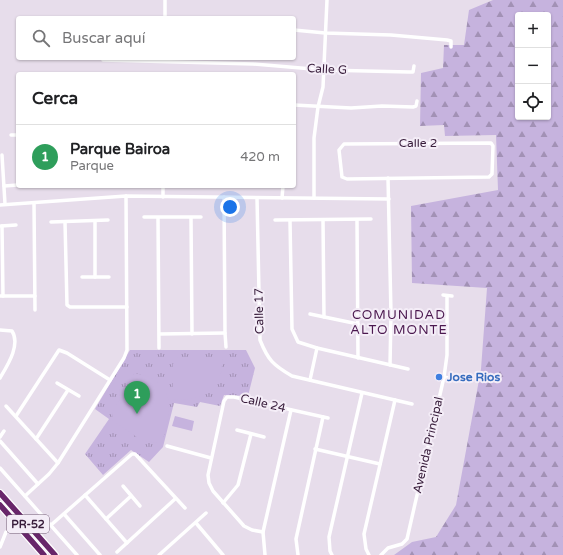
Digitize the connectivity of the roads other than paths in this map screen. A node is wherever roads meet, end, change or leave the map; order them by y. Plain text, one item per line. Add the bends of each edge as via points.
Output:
1 (165, 0) edge
2 (327, 0) edge
3 (165, 16) edge
4 (296, 30) edge
5 (325, 33) junction
6 (451, 47) dead end
7 (103, 60) dead end
8 (163, 60) edge
9 (414, 66) dead end
10 (324, 70) junction
11 (417, 101) dead end
12 (296, 105) edge
13 (318, 107) junction
14 (11, 135) dead end
15 (16, 135) edge
16 (2, 156) dead end
17 (388, 178) junction
18 (16, 185) edge
19 (4, 186) junction
20 (163, 188) edge
21 (283, 188) edge
22 (126, 196) junction
23 (163, 197) junction
24 (224, 198) junction
25 (257, 198) junction
26 (282, 198) junction
27 (314, 198) junction
28 (389, 199) junction
29 (34, 203) junction
30 (5, 204) junction
31 (0, 205) edge
32 (144, 217) dead end
33 (201, 217) dead end
34 (158, 218) junction
35 (191, 218) junction
36 (371, 219) dead end
37 (108, 220) dead end
38 (275, 220) dead end
39 (290, 220) junction
40 (323, 220) junction
41 (357, 220) junction
42 (95, 221) junction
43 (51, 222) dead end
44 (65, 222) junction
45 (16, 225) dead end
46 (1, 226) edge
47 (82, 277) dead end
48 (96, 277) junction
49 (109, 277) dead end
50 (2, 296) edge
51 (35, 296) junction
52 (452, 296) dead end
53 (127, 307) junction
54 (36, 310) dead end
55 (310, 314) dead end
56 (391, 314) junction
57 (406, 314) dead end
58 (324, 317) junction
59 (358, 324) junction
60 (0, 330) edge
61 (225, 333) junction
62 (160, 334) junction
63 (192, 334) junction
64 (226, 347) dead end
65 (159, 348) dead end
66 (317, 348) junction
67 (358, 358) junction
68 (390, 365) junction
69 (408, 369) dead end
70 (444, 377) junction
71 (0, 378) edge
72 (110, 380) junction
73 (310, 380) junction
74 (462, 381) dead end
75 (57, 383) dead end
76 (68, 390) junction
77 (362, 392) junction
78 (79, 396) dead end
79 (395, 400) junction
80 (412, 404) dead end
81 (6, 406) dead end
82 (291, 410) junction
83 (16, 416) junction
84 (323, 417) junction
85 (328, 418) dead end
86 (236, 430) dead end
87 (4, 431) dead end
88 (251, 434) junction
89 (0, 437) edge
90 (264, 437) dead end
91 (36, 439) junction
92 (0, 441) edge
93 (167, 446) dead end
94 (315, 449) junction
95 (347, 457) junction
96 (211, 458) junction
97 (58, 463) junction
98 (380, 464) junction
99 (0, 468) edge
100 (38, 484) junction
101 (123, 486) dead end
102 (0, 493) edge
103 (85, 495) junction
104 (25, 496) junction
105 (132, 496) junction
106 (175, 499) junction
107 (223, 503) junction
108 (0, 505) edge
109 (140, 506) dead end
110 (185, 508) dead end
111 (206, 512) dead end
112 (64, 514) junction
113 (106, 519) junction
114 (196, 522) junction
115 (51, 525) junction
116 (6, 532) dead end
117 (263, 532) junction
118 (127, 543) junction
119 (0, 547) edge
120 (117, 552) dead end
121 (44, 555) edge
122 (55, 555) edge
123 (77, 555) edge
124 (100, 555) edge
125 (159, 555) edge
126 (223, 555) edge
127 (265, 555) edge
128 (298, 555) edge
129 (332, 555) edge
130 (369, 555) edge
131 (381, 555) edge

1 - 3 street
2 - 5 street
4 - 5 street
5 - 6 street via 447,40 451,42
5 - 10 street
7 - 8 street, Calle G
8 - 10 street, Calle G
9 - 10 street, Calle G via 413,72
10 - 13 street
11 - 13 street via 413,107
12 - 13 street
13 - 27 street via 314,138
14 - 15 street
16 - 19 street
17 - 17 street, Calle 2 via 342,178 339,150 344,144 491,143 493,146 492,174 489,177
17 - 28 street
18 - 19 street
19 - 30 street
20 - 23 street
21 - 26 street
22 - 23 street
22 - 29 street
22 - 53 street
23 - 24 street
24 - 25 street
24 - 61 street
25 - 26 street
25 - 73 street, Calle 17 via 260,340 266,356 277,368 292,376
26 - 27 street
27 - 28 street
28 - 56 street
29 - 30 street
29 - 51 street
30 - 31 street
32 - 34 street
33 - 35 street
34 - 35 street
34 - 62 street
35 - 63 street
36 - 41 street
37 - 42 street
38 - 39 street
39 - 40 street
39 - 66 street via 292,329 298,342
40 - 41 street
40 - 58 street
41 - 59 street
42 - 44 street
42 - 48 street
43 - 44 street
44 - 53 street via 67,305 70,308
45 - 46 street
46 - 50 street
47 - 48 street
48 - 49 street
50 - 51 street
51 - 54 street
52 - 70 street, Avenida Principal via 445,295 447,355
53 - 72 street via 127,350
55 - 58 street
56 - 57 street
56 - 68 street
58 - 59 street
59 - 67 street
60 - 71 street via 14,333 12,360
61 - 63 street
61 - 64 street
62 - 63 street
62 - 65 street
66 - 67 street
66 - 73 street
67 - 68 street
68 - 69 street
70 - 74 street
70 - 131 street, Avenida Principal via 407,539 402,544 388,548
72 - 83 street via 59,350
72 - 97 street
73 - 77 street, Calle 17
75 - 76 street
76 - 78 street
76 - 91 street
77 - 79 street, Calle 17
77 - 95 street
79 - 80 street, Calle 17
79 - 98 street
81 - 83 street
82 - 84 street, Calle 24
82 - 96 street, Calle 24 via 227,396
82 - 117 street
83 - 91 street
84 - 85 street, Calle 24
84 - 94 street
86 - 88 street
87 - 89 street
88 - 90 street
88 - 107 street via 238,485
91 - 97 street
92 - 100 street
93 - 96 street
94 - 95 street
94 - 128 street via 296,539
95 - 98 street
95 - 129 street via 329,536
96 - 107 street, Calle 24 via 209,483
97 - 100 street
98 - 130 street via 364,534
99 - 104 street
100 - 104 street
101 - 105 street
102 - 122 highway, PR-52
103 - 106 street via 134,454
103 - 112 street
103 - 113 street
104 - 115 street
105 - 109 street
105 - 113 street
106 - 110 street
106 - 118 street
107 - 117 street, Calle 24 via 244,526
108 - 121 highway, PR-52
111 - 114 street
112 - 115 street
112 - 124 street
113 - 118 street
114 - 125 street
114 - 126 street
115 - 123 street
116 - 119 street
117 - 127 street
118 - 120 street

